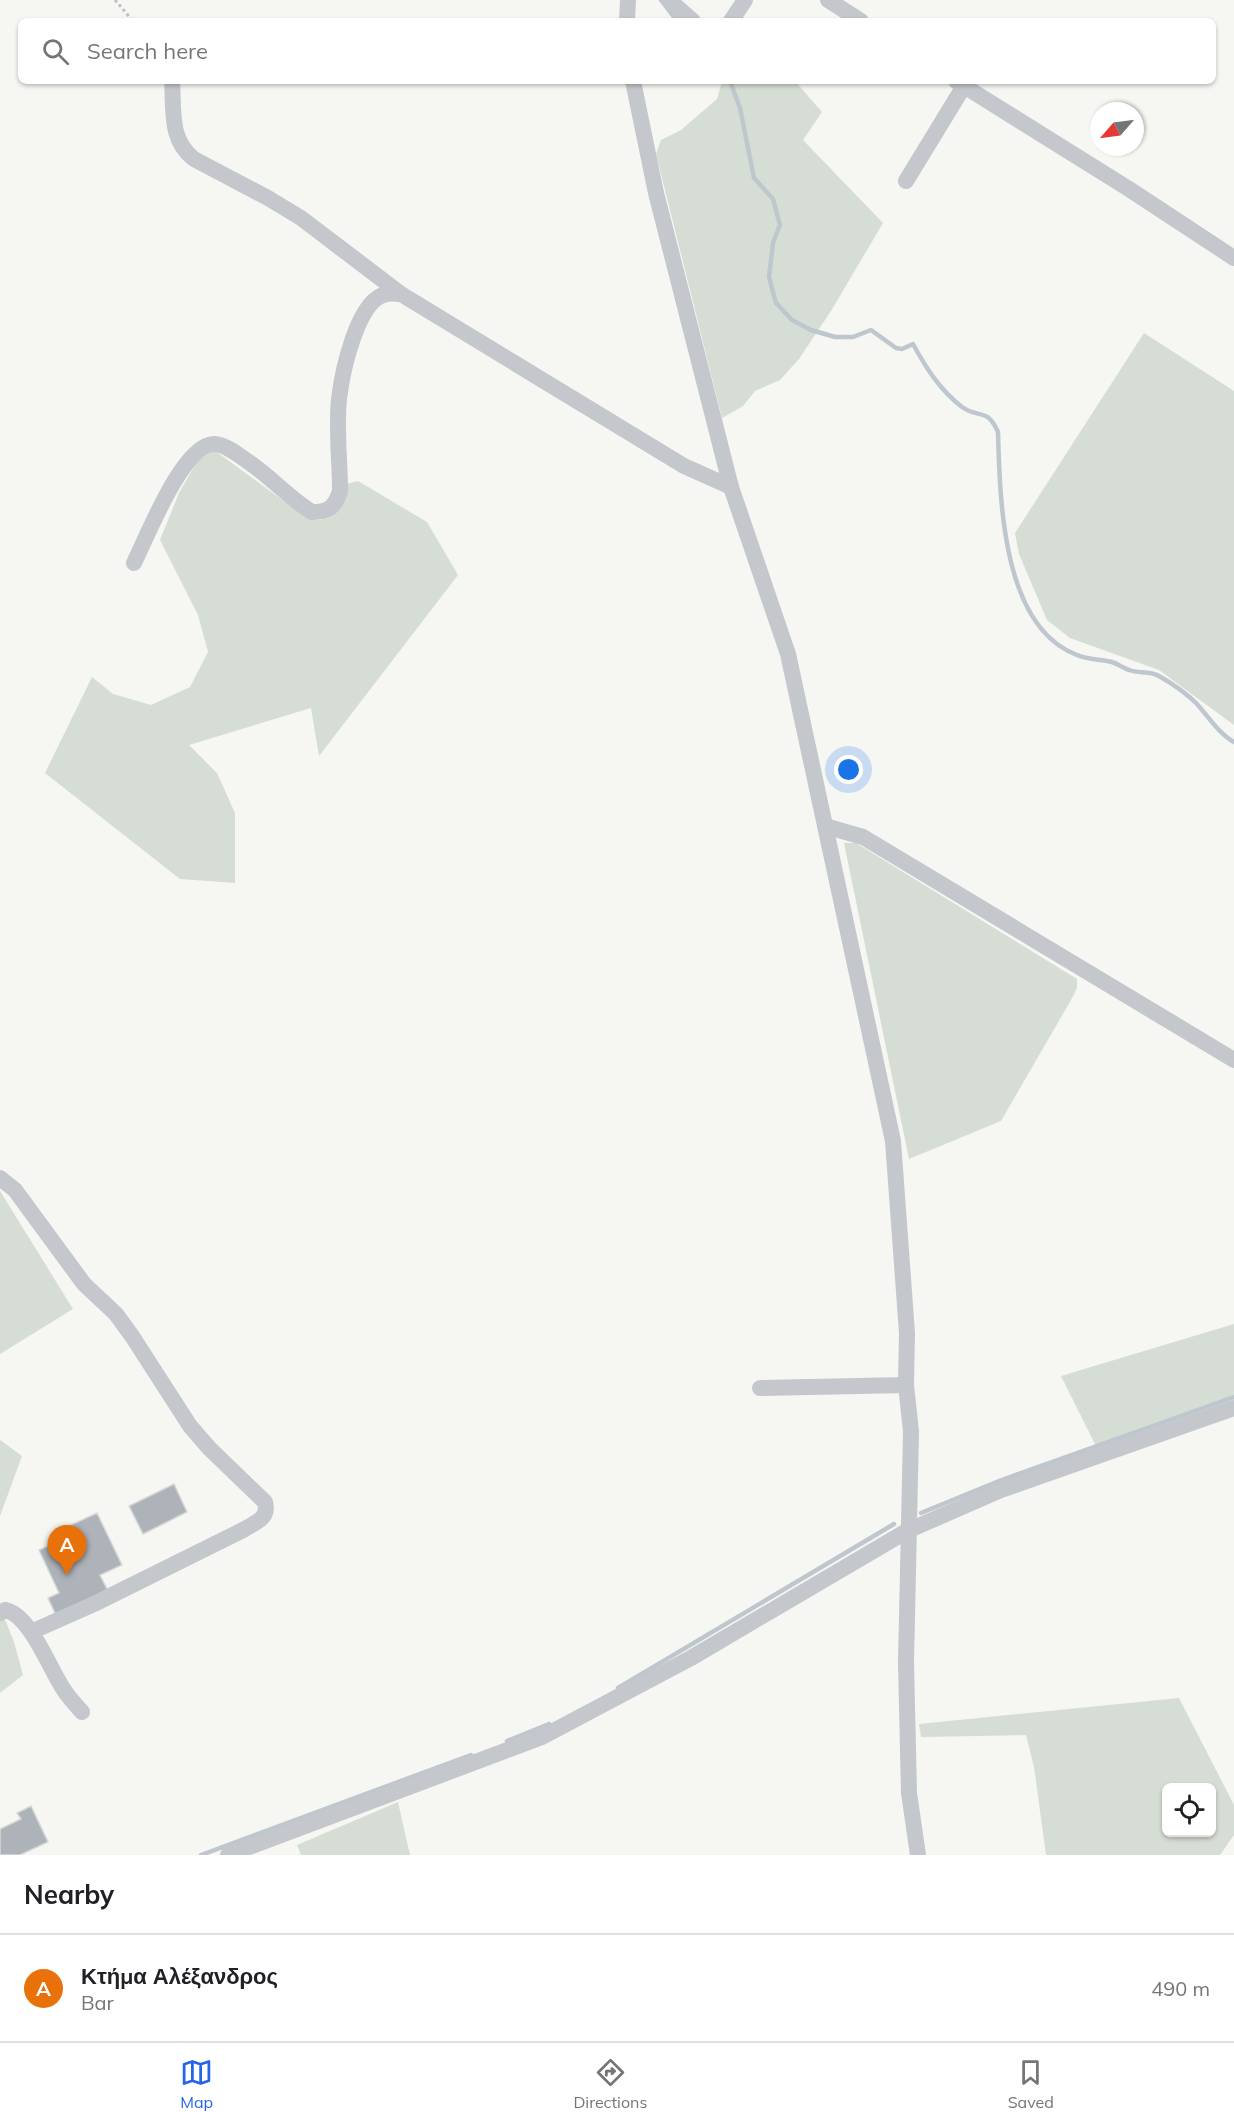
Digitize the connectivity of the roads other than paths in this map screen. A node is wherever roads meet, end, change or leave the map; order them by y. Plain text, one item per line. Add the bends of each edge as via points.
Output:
1 (628, 0) edge
2 (669, 0) edge
3 (745, 0) edge
4 (828, 0) edge
5 (627, 18) edge
6 (690, 18) edge
7 (733, 18) edge
8 (856, 18) edge
9 (172, 84) edge
10 (634, 84) edge
11 (959, 84) edge
12 (962, 84) edge
13 (906, 181) dead end
14 (1234, 258) edge
15 (401, 294) junction
16 (731, 487) junction
17 (134, 563) dead end
18 (825, 826) junction
19 (1234, 1060) edge
20 (0, 1178) edge
21 (906, 1385) junction
22 (760, 1388) dead end
23 (1234, 1408) edge
24 (907, 1531) junction
25 (0, 1613) edge
26 (31, 1632) junction
27 (82, 1712) dead end
28 (228, 1855) edge
29 (918, 1855) edge

1 - 5 street
2 - 6 street
3 - 7 street
4 - 8 street
9 - 15 street via 175,132 185,152 301,218
10 - 16 street via 656,193
11 - 13 street
12 - 14 street
15 - 16 street via 676,461
15 - 17 street via 376,299 364,314 350,349 339,400 340,492 336,503 324,512 312,512 226,448 215,444 202,446 179,474
16 - 18 street via 788,654
18 - 19 street via 863,837
18 - 21 street via 893,1141 907,1333
20 - 26 street via 15,1190 84,1284 127,1329 190,1426 265,1502 267,1510 264,1518 245,1529
21 - 22 street
21 - 24 street via 911,1432
23 - 24 street via 1001,1490
24 - 28 street via 691,1658 542,1737
24 - 29 street via 909,1781
25 - 26 street via 11,1611
26 - 27 street via 64,1690

